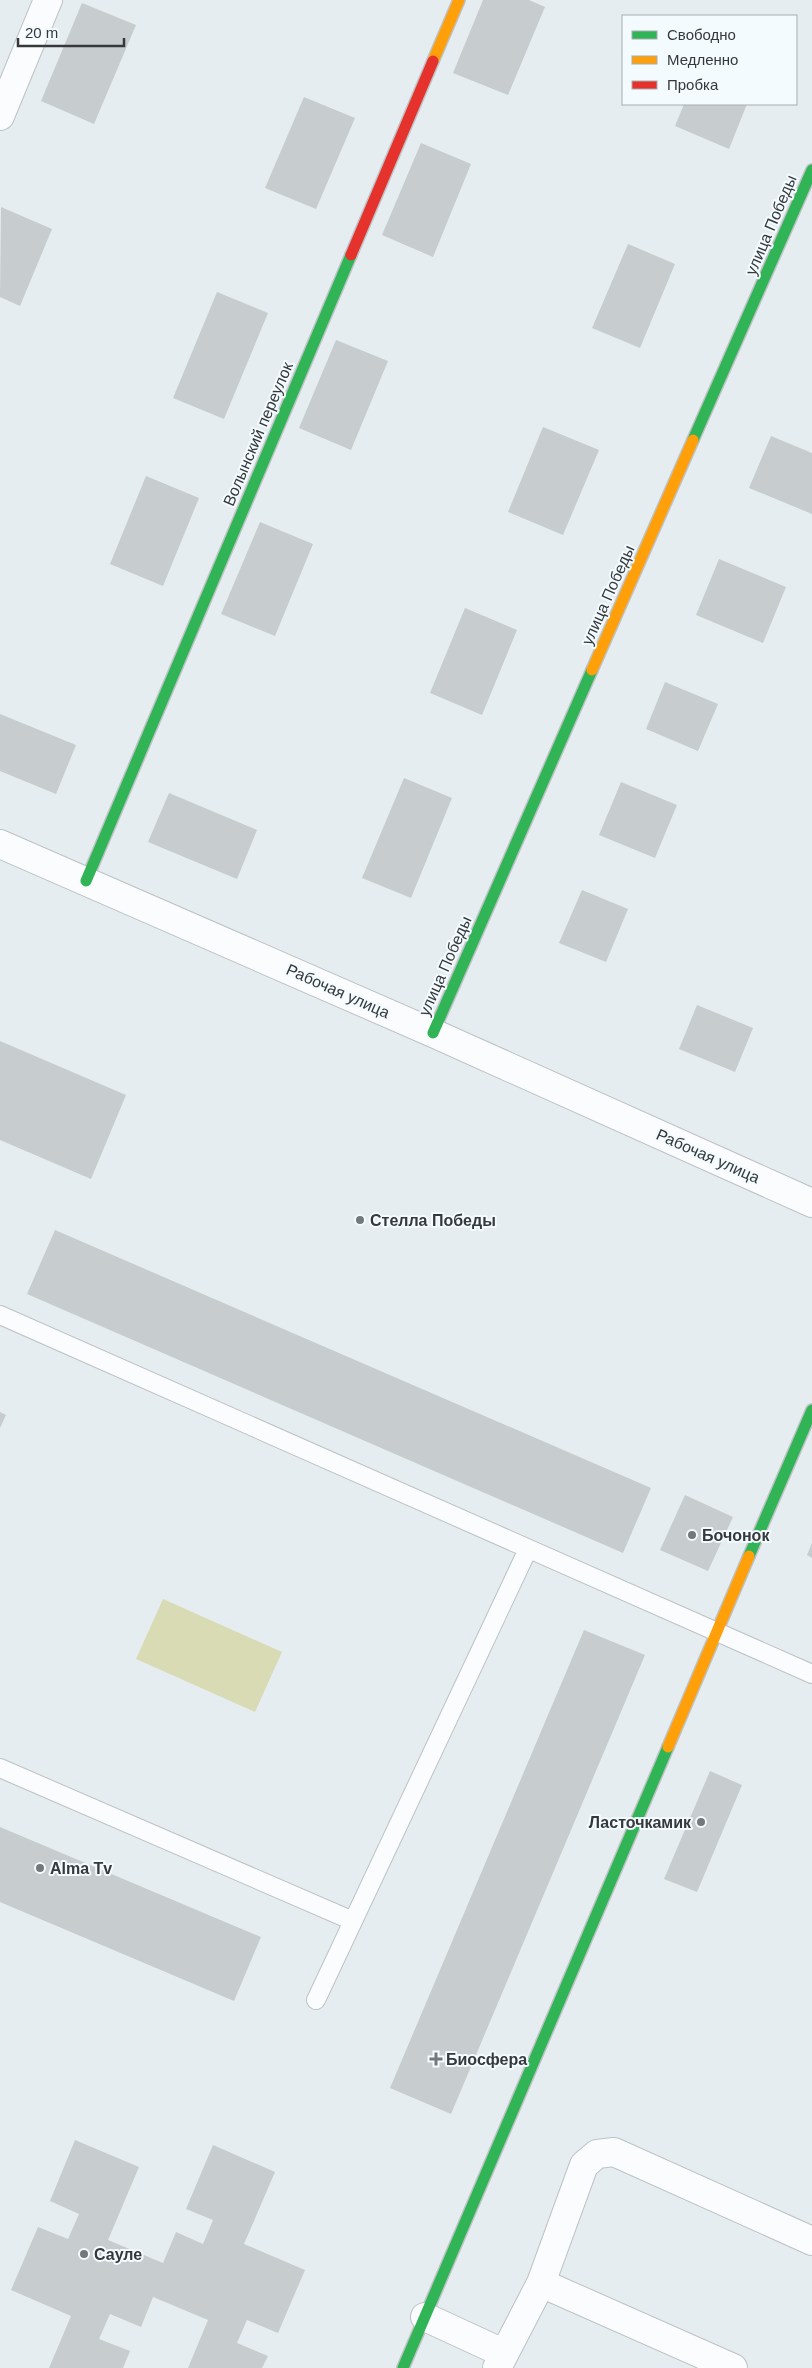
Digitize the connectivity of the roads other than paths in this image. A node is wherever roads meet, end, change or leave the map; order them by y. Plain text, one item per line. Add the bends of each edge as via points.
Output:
1 (48, 0) edge
2 (459, 0) edge
3 (0, 116) edge
4 (812, 170) edge
5 (0, 844) edge
6 (86, 881) junction
7 (433, 1033) junction
8 (812, 1203) edge
9 (0, 1315) edge
10 (812, 1410) edge
11 (528, 1549) junction
12 (717, 1633) junction
13 (812, 1674) edge
14 (0, 1768) edge
15 (353, 1922) junction
16 (316, 2000) dead end
17 (812, 2241) edge
18 (541, 2283) junction
19 (425, 2317) junction
20 (500, 2360) edge
21 (403, 2368) edge
22 (733, 2368) edge

1 - 3 street
2 - 6 street, Волынский переулок
4 - 7 street, улица Победы
5 - 6 street, Рабочая улица
6 - 7 street, Рабочая улица
7 - 8 street, Рабочая улица
9 - 11 lane
10 - 12 street
11 - 12 lane
11 - 15 lane
12 - 13 lane
12 - 19 street
14 - 15 lane
15 - 16 lane
17 - 18 street via 614,2152 597,2154 584,2166
18 - 20 street
18 - 22 street
19 - 20 street
19 - 21 street

